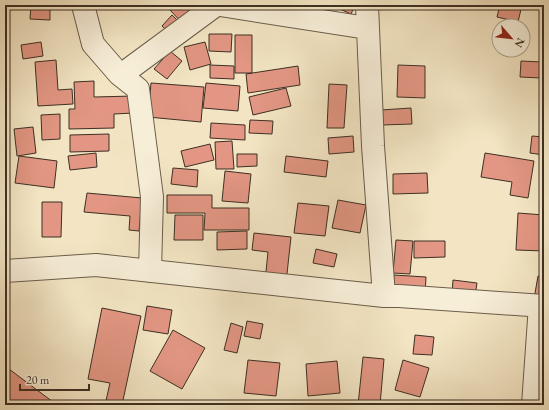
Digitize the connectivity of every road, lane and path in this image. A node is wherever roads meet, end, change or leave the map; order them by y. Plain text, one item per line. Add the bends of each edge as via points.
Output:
1 (83, 5) edge
2 (216, 5) edge
3 (220, 5) edge
4 (367, 5) edge
5 (367, 28) junction
6 (121, 76) junction
7 (5, 271) edge
8 (150, 271) junction
9 (384, 296) junction
10 (542, 305) edge
11 (533, 405) edge

1 - 6 street via 93,44
2 - 6 street
3 - 5 street
4 - 5 street
5 - 9 street
6 - 8 street via 138,89 152,197
7 - 8 street via 96,265
8 - 9 street
9 - 10 street
10 - 11 street

